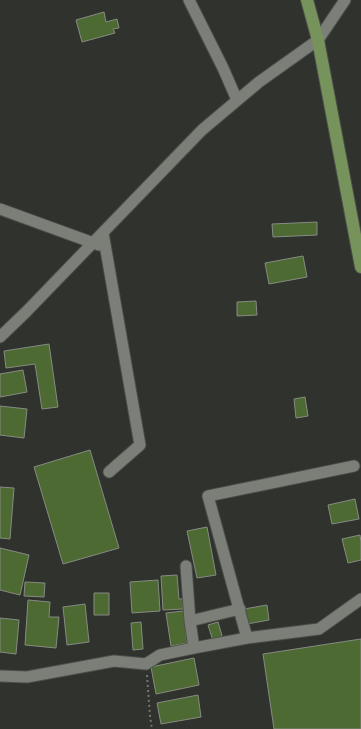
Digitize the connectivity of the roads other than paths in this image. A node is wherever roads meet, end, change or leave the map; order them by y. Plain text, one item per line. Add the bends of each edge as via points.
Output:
1 (189, 0) edge
2 (306, 0) edge
3 (345, 0) edge
4 (318, 40) junction
5 (237, 100) junction
6 (0, 209) edge
7 (103, 233) junction
8 (93, 242) junction
9 (105, 247) junction
10 (361, 267) edge
11 (0, 337) edge
12 (354, 466) dead end
13 (109, 472) dead end
14 (186, 566) dead end
15 (361, 599) edge
16 (240, 609) junction
17 (190, 621) junction
18 (247, 638) junction
19 (194, 648) junction
20 (0, 676) edge

1 - 5 street
2 - 4 main road
3 - 4 street
4 - 5 street
4 - 10 main road
5 - 7 street via 202,130
6 - 8 street
7 - 8 street
7 - 9 street
8 - 9 street
8 - 11 street
9 - 13 street via 140,444
12 - 16 street via 208,496
14 - 17 street
15 - 18 street via 319,630
16 - 17 street
16 - 18 street
17 - 19 street
18 - 19 street
19 - 20 street via 160,655 146,664 114,661 27,677

